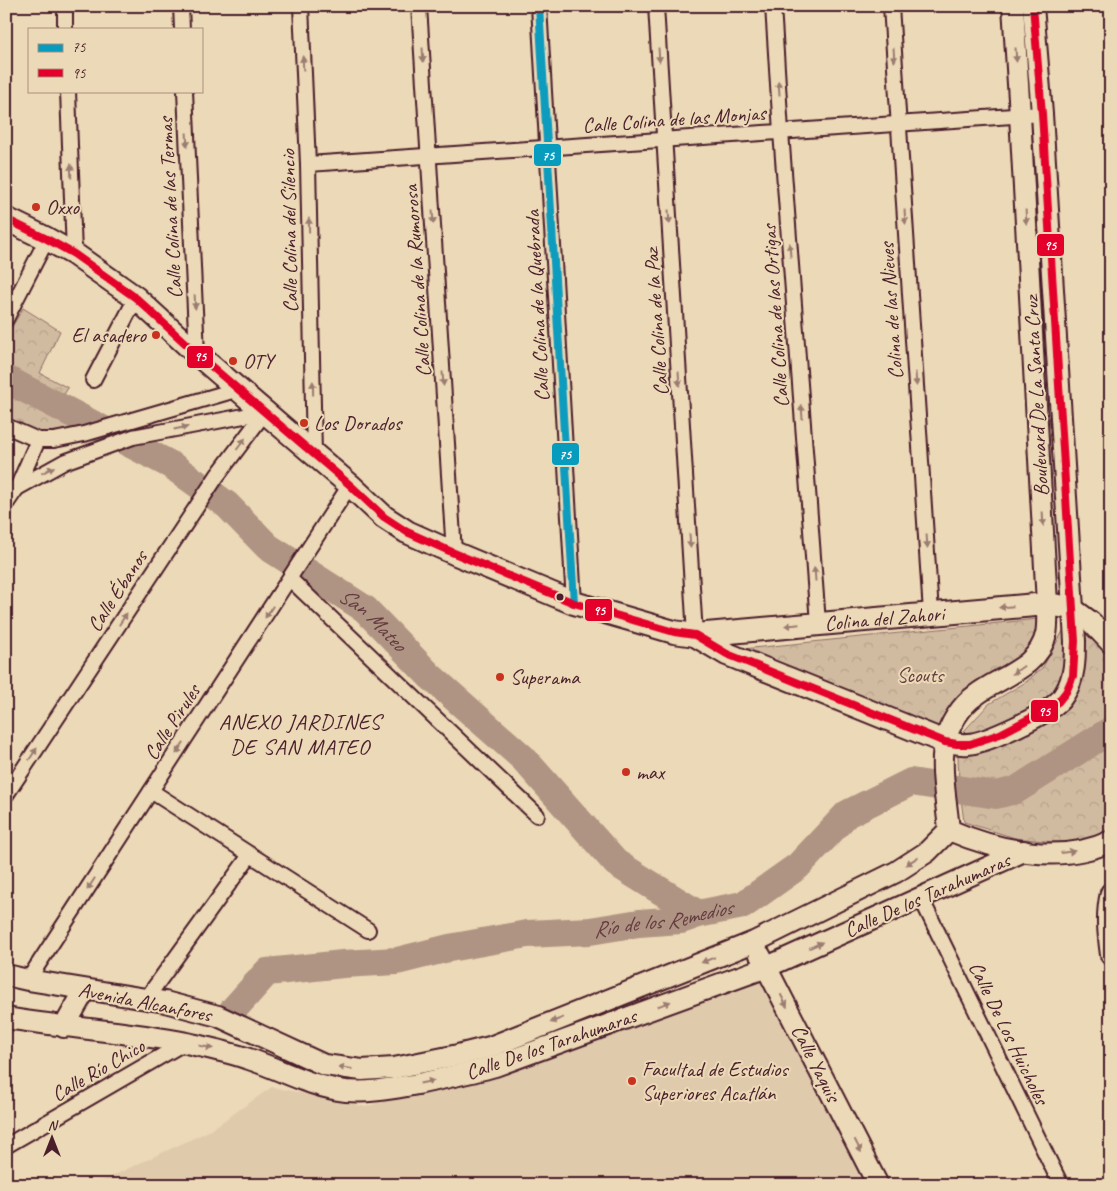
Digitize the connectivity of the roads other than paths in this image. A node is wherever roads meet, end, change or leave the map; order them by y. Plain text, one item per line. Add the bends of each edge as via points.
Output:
1 (65, 6) edge
2 (181, 6) edge
3 (301, 6) edge
4 (419, 6) edge
5 (539, 6) edge
6 (656, 6) edge
7 (774, 6) edge
8 (891, 6) edge
9 (1013, 6) edge
10 (1032, 6) edge
11 (66, 28) edge
12 (182, 28) edge
13 (68, 92) edge
14 (185, 92) edge
15 (1042, 114) junction
16 (1020, 115) junction
17 (899, 124) junction
18 (781, 132) junction
19 (664, 140) junction
20 (548, 148) junction
21 (429, 156) junction
22 (308, 164) junction
23 (6, 219) edge
24 (47, 239) junction
25 (74, 254) junction
26 (136, 298) junction
27 (6, 319) edge
28 (197, 354) junction
29 (93, 380) dead end
30 (239, 389) junction
31 (265, 412) junction
32 (6, 426) edge
33 (38, 440) junction
34 (314, 454) junction
35 (350, 485) junction
36 (12, 489) edge
37 (6, 504) edge
38 (454, 553) junction
39 (293, 575) junction
40 (574, 603) junction
41 (1047, 604) junction
42 (1072, 608) junction
43 (931, 613) junction
44 (818, 623) junction
45 (695, 635) junction
46 (1111, 643) edge
47 (944, 752) junction
48 (151, 791) junction
49 (6, 795) edge
50 (537, 815) dead end
51 (949, 830) junction
52 (1111, 841) edge
53 (1024, 851) junction
54 (250, 855) junction
55 (1111, 893) edge
56 (921, 898) junction
57 (368, 930) dead end
58 (754, 942) junction
59 (1111, 955) edge
60 (767, 967) junction
61 (6, 975) edge
62 (28, 980) junction
63 (85, 990) junction
64 (156, 1001) junction
65 (6, 1018) edge
66 (69, 1027) junction
67 (184, 1043) junction
68 (394, 1068) joint
69 (379, 1091) joint
70 (6, 1146) edge
71 (878, 1185) edge
72 (1061, 1185) edge

1 - 11 street
2 - 12 street
22 -> 3 street, Calle Colina del Silencio
4 -> 21 street, Calle Colina de la Rumorosa
5 - 20 street, Calle Colina de la Quebrada
6 -> 19 street, Calle Colina de la Paz
18 -> 7 street, Calle Colina de las Ortigas
8 -> 17 street, Colina de las Nieves
9 -> 16 main road, Boulevard De La Santa Cruz
10 - 15 main road, Boulevard De La Santa Cruz
25 -> 13 street
14 -> 28 street, Calle Colina de las Termas
15 - 16 street, Calle Colina de las Monjas
15 - 42 main road, Boulevard De La Santa Cruz
16 - 17 street, Calle Colina de las Monjas
16 -> 41 main road, Boulevard De La Santa Cruz
17 - 18 street, Calle Colina de las Monjas
17 -> 43 street, Colina de las Nieves
18 - 19 street, Calle Colina de las Monjas
44 -> 18 street, Calle Colina de las Ortigas
19 - 20 street, Calle Colina de las Monjas
19 -> 45 street, Calle Colina de la Paz
20 - 21 street, Calle Colina de las Monjas
20 - 40 street, Calle Colina de la Quebrada
21 - 22 street, Calle Colina de las Monjas
21 -> 38 street, Calle Colina de la Rumorosa
34 -> 22 street, Calle Colina del Silencio
23 - 24 main road
24 - 25 main road
24 - 27 street
25 - 26 main road
26 - 28 main road
26 - 29 street
28 - 30 main road
30 - 31 main road
30 - 33 street via 84,434
31 - 34 main road
36 -> 31 street via 64,462 133,437
49 -> 31 street, Calle Ébanos via 217,476
32 - 33 street
33 - 36 street
34 - 35 main road
35 - 38 main road via 384,517 407,532
35 - 39 street, Calle Pirules
36 - 37 street
38 - 40 main road
39 -> 48 street, Calle Pirules
39 - 50 street
40 - 45 main road
41 - 42 main road, Colina del Zahori
41 -> 43 main road, Colina del Zahori
41 -> 47 main road, Boulevard De La Santa Cruz via 1046,635 1040,649 1027,664 975,695 957,714
42 - 46 main road
42 - 47 main road, Boulevard De La Santa Cruz via 1075,641 1073,676 1058,702 1027,721 983,740 957,744
43 - 44 main road, Colina del Zahori
44 -> 45 main road, Colina del Zahori
45 - 47 main road via 727,654
47 - 51 main road, Boulevard De La Santa Cruz
48 - 54 street
48 -> 62 street, Calle Pirules
51 - 53 main road, Calle De los Tarahumaras via 970,839
51 -> 58 main road, Calle De los Tarahumaras via 927,852 896,872
53 -> 52 main road via 1062,854
53 - 56 main road, Calle De los Tarahumaras
54 - 57 street
54 - 64 street
55 - 59 main road via 1107,930
60 -> 56 main road, Calle De los Tarahumaras
56 - 72 street, Calle De Los Huicholes
58 - 60 main road, Calle Yaquis
58 -> 68 main road, Calle De los Tarahumaras via 490,1047
69 -> 60 main road, Calle De los Tarahumaras via 496,1066
60 -> 71 main road, Calle Yaquis
61 - 62 main road, Avenida Alcanfores
62 - 63 main road, Avenida Alcanfores
63 - 64 main road, Avenida Alcanfores
63 - 66 main road
68 -> 64 main road, Avenida Alcanfores via 362,1070 324,1065 218,1016
65 - 66 main road, Avenida Alcanfores
66 - 67 main road, Avenida Alcanfores via 124,1032
67 -> 69 main road, Avenida Alcanfores via 251,1060 319,1086 347,1091
67 - 70 street, Calle Río Chico

